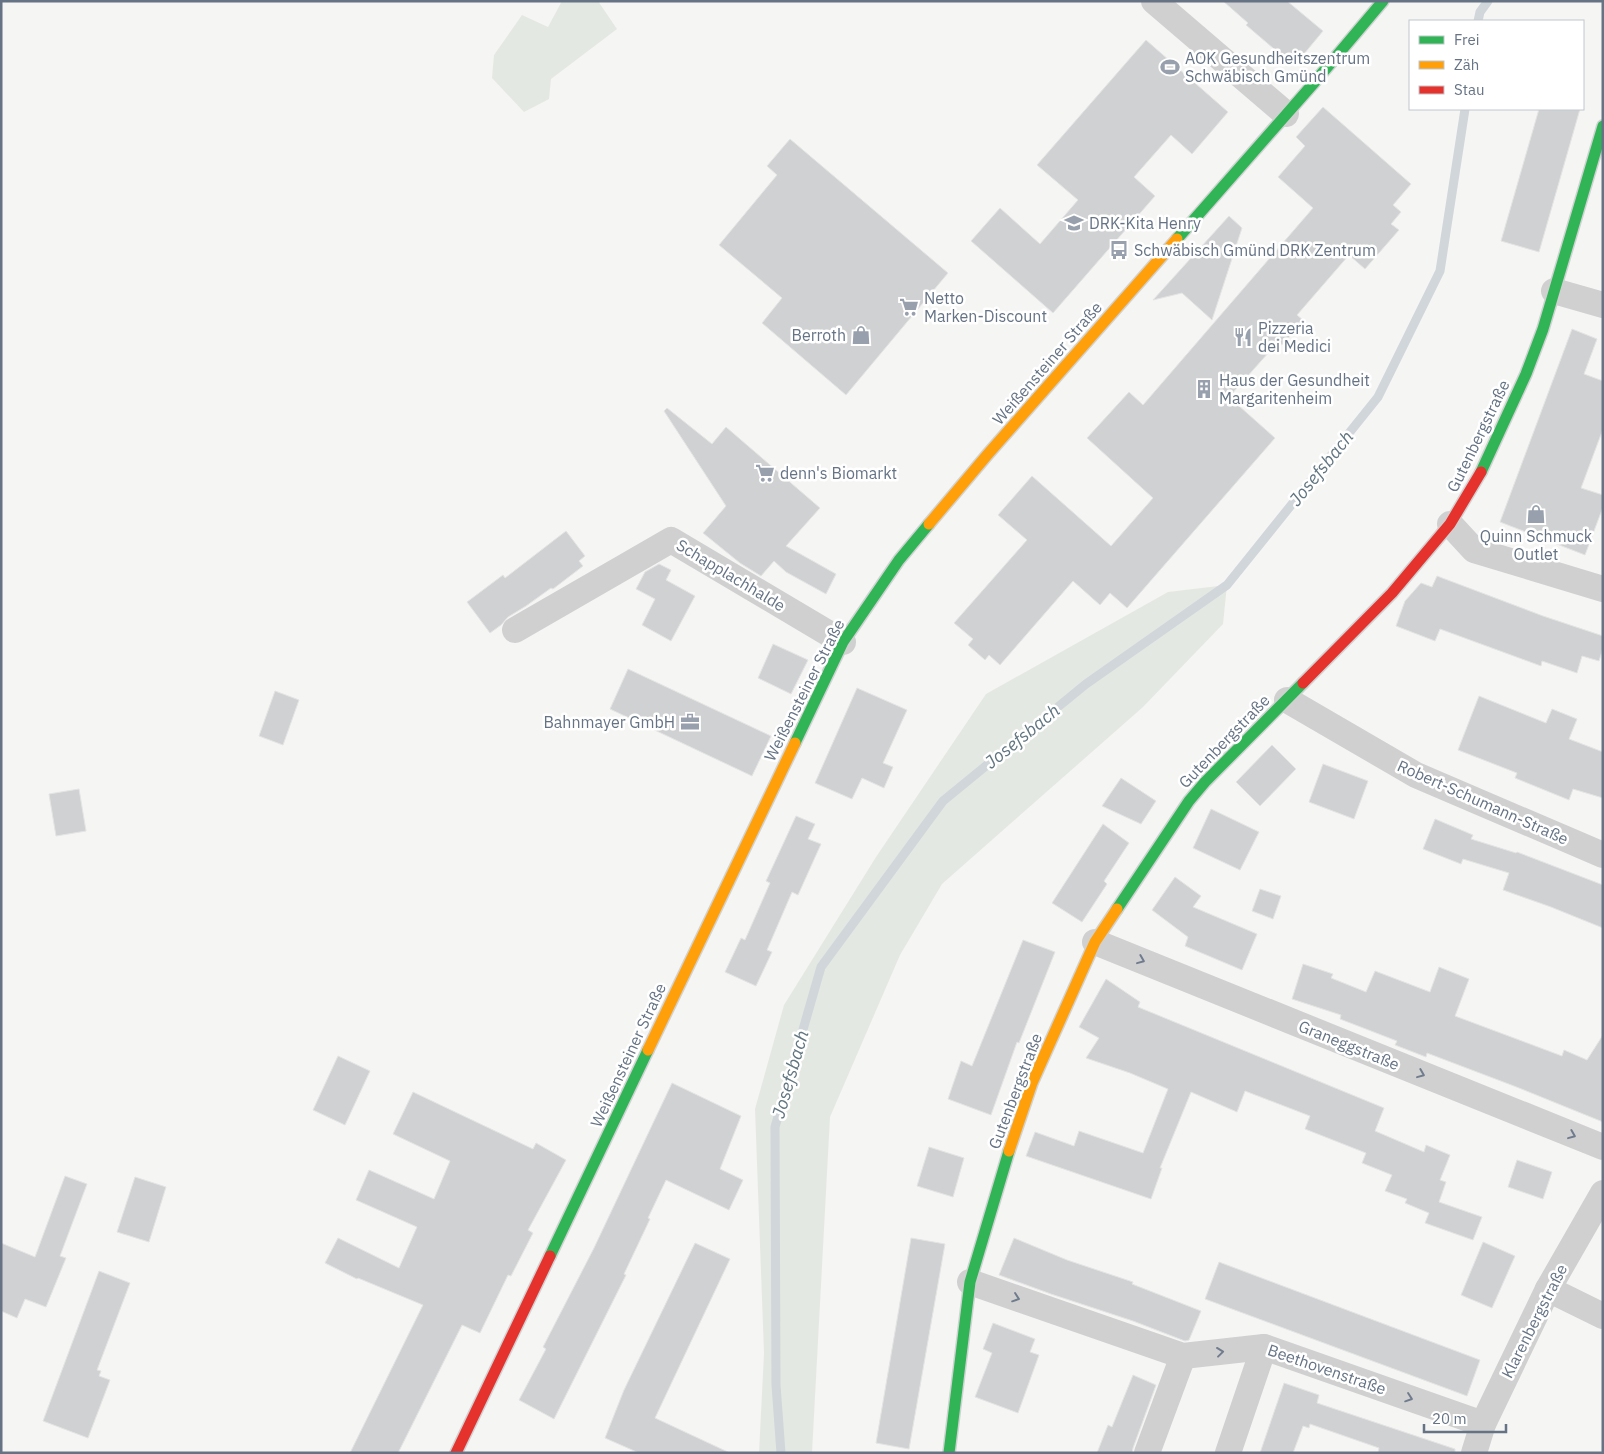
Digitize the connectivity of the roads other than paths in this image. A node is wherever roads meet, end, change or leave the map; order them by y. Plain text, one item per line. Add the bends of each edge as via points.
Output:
1 (1154, 1) edge
2 (1383, 1) edge
3 (1286, 114) junction
4 (1603, 126) edge
5 (1554, 291) junction
6 (1603, 305) edge
7 (1450, 524) junction
8 (1603, 590) edge
9 (515, 630) dead end
10 (843, 642) junction
11 (1287, 700) junction
12 (1603, 855) edge
13 (1095, 942) junction
14 (1603, 1147) edge
15 (1603, 1193) edge
16 (970, 1282) junction
17 (1548, 1289) junction
18 (1603, 1316) edge
19 (1264, 1346) junction
20 (1183, 1356) junction
21 (1483, 1424) junction
22 (456, 1453) edge
23 (949, 1453) edge
24 (1147, 1453) edge
25 (1228, 1453) edge
26 (1474, 1453) edge

1 - 3 street
2 - 3 main road, Weißensteiner Straße
3 - 10 main road, Weißensteiner Straße via 899,560
4 - 5 main road, Gutenbergstraße
5 - 6 street
5 - 7 main road, Gutenbergstraße via 1526,374 1479,477
7 - 8 street via 1474,550
7 - 11 main road, Gutenbergstraße via 1392,593
9 - 10 street, Schapplachhalde via 671,540
10 - 22 main road, Weißensteiner Straße
11 - 12 street, Robert-Schumann-Straße via 1416,775
11 - 13 main road, Gutenbergstraße via 1189,800
13 -> 14 street, Graneggstraße
13 - 16 main road, Gutenbergstraße via 1032,1083
15 - 17 street, Klarenbergstraße
16 -> 20 street, Beethovenstraße
16 - 23 main road, Gutenbergstraße
17 - 18 street
17 - 21 street, Klarenbergstraße
20 -> 19 street, Beethovenstraße
19 -> 21 street, Beethovenstraße
19 - 25 street
20 - 24 street
21 - 26 street, Klarenbergstraße

